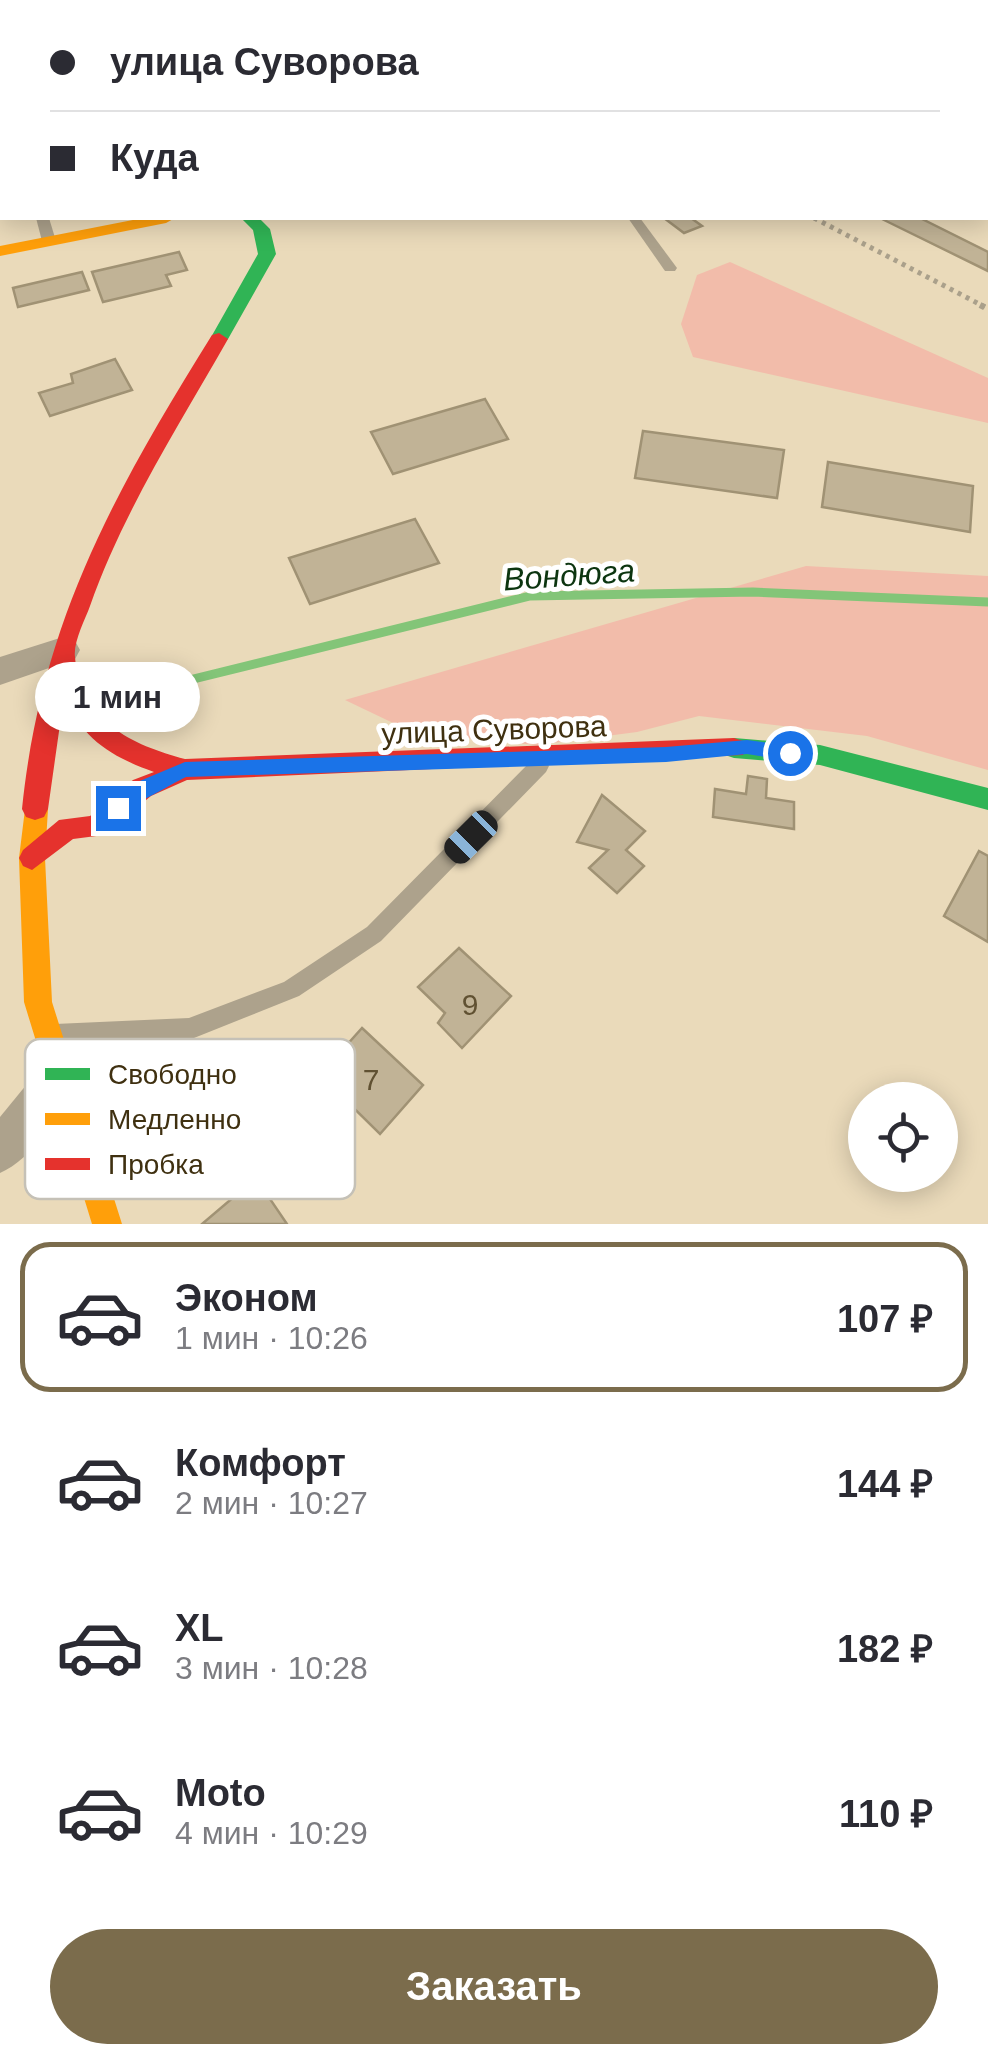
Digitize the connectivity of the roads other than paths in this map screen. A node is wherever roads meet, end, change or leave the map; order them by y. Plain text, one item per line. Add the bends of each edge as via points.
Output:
1 (43, 220) edge
2 (156, 220) edge
3 (251, 220) edge
4 (635, 220) edge
5 (50, 241) junction
6 (0, 251) edge
7 (670, 268) dead end
8 (63, 650) junction
9 (0, 671) edge
10 (546, 758) junction
11 (185, 770) junction
12 (988, 798) edge
13 (32, 858) junction
14 (47, 1034) junction
15 (49, 1039) edge
16 (25, 1120) edge
17 (0, 1151) edge
18 (99, 1199) edge
19 (107, 1224) edge

1 - 5 lane
2 - 5 main road
3 - 8 main road via 266,242 260,271 101,548
4 - 7 lane
5 - 6 main road
8 - 9 street
8 - 11 main road, улица Суворова via 72,701 88,729 128,756
8 - 13 main road via 38,766
10 - 11 main road, улица Суворова
10 - 12 main road, улица Суворова via 747,747 820,755
10 - 14 lane via 374,934 292,989 190,1030
11 - 13 main road via 142,788 95,827 68,828
13 - 14 main road via 38,1002
14 - 15 main road
16 - 17 street
18 - 19 main road

